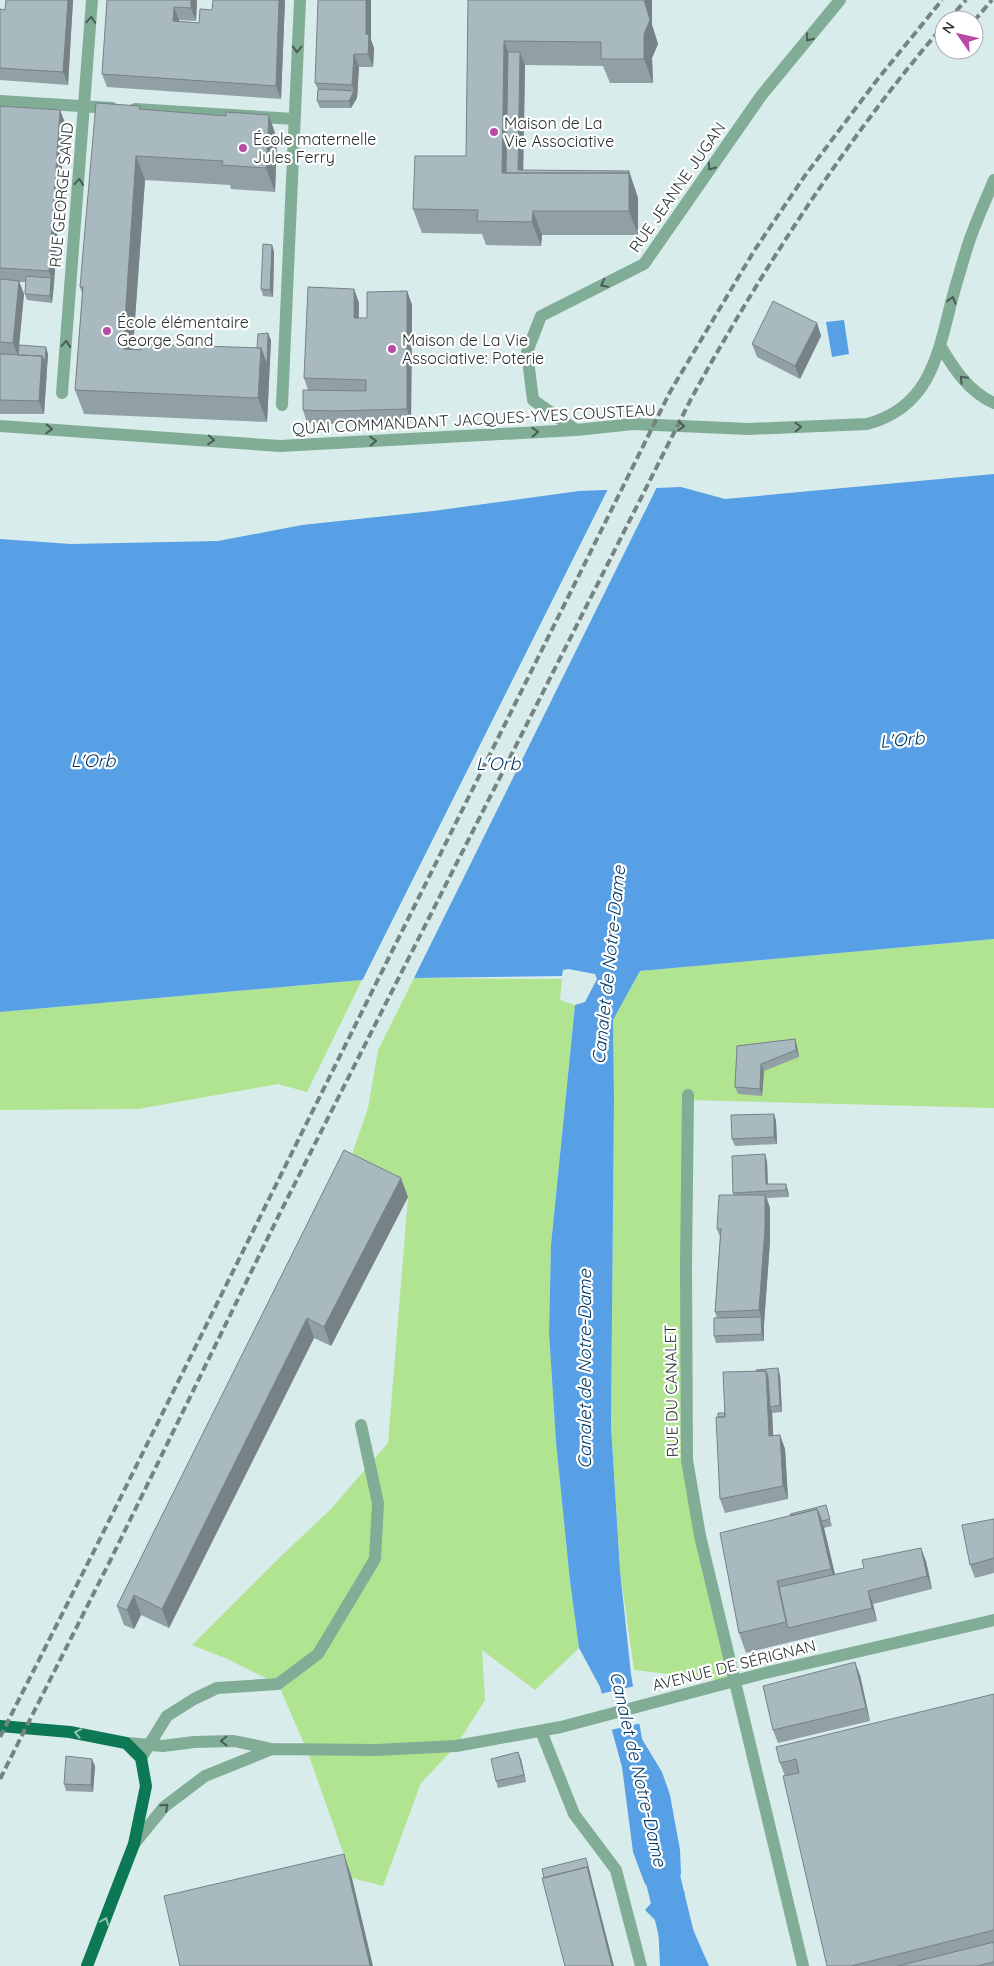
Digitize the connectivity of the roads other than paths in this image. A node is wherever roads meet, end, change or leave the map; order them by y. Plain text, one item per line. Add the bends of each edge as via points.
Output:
1 (92, 0) edge
2 (300, 0) edge
3 (840, 0) edge
4 (0, 101) edge
5 (85, 106) junction
6 (294, 119) junction
7 (994, 180) edge
8 (941, 347) junction
9 (62, 393) dead end
10 (994, 403) edge
11 (282, 405) dead end
12 (0, 426) edge
13 (576, 430) junction
14 (688, 1095) dead end
15 (361, 1425) dead end
16 (994, 1620) edge
17 (735, 1682) junction
18 (0, 1726) edge
19 (540, 1731) junction
20 (126, 1743) junction
21 (148, 1746) junction
22 (272, 1749) junction
23 (141, 1758) junction
24 (134, 1844) junction
25 (87, 1966) edge
26 (640, 1966) edge
27 (803, 1966) edge

5 -> 1 street, RUE GEORGE SAND
2 -> 6 street
3 -> 13 street, RUE JEANNE JUGAN via 761,96 644,264 541,316 527,352 533,400
4 - 5 street
5 - 6 street
9 -> 5 street, RUE GEORGE SAND
6 - 11 street
8 -> 7 street, QUAI COMMANDANT JACQUES-YVES COUSTEAU via 968,245
10 -> 8 street via 955,371
13 -> 8 street, QUAI COMMANDANT JACQUES-YVES COUSTEAU via 633,424 749,429 867,424 884,420 900,410 926,381
12 -> 13 street, QUAI COMMANDANT JACQUES-YVES COUSTEAU via 280,446
14 - 17 street, RUE DU CANALET via 687,1460 700,1536
15 - 21 street via 378,1503 375,1559 318,1654 278,1684 216,1688 194,1699 167,1716
16 - 17 street, AVENUE DE SÉRIGNAN
17 - 19 street, AVENUE DE SÉRIGNAN
17 - 27 street, RUE DU CANALET
20 -> 18 main road, AVENUE DE SÉRIGNAN via 70,1732
19 - 22 street, AVENUE DE SÉRIGNAN via 456,1746 376,1750
19 - 26 street via 574,1814 616,1870
20 - 21 street, AVENUE DE SÉRIGNAN
20 - 23 main road
22 -> 21 street, AVENUE DE SÉRIGNAN via 234,1741
21 - 23 street
24 -> 22 street, AVENUE DE SÉRIGNAN via 164,1807 205,1776
23 - 24 main road via 146,1786
25 -> 24 main road

